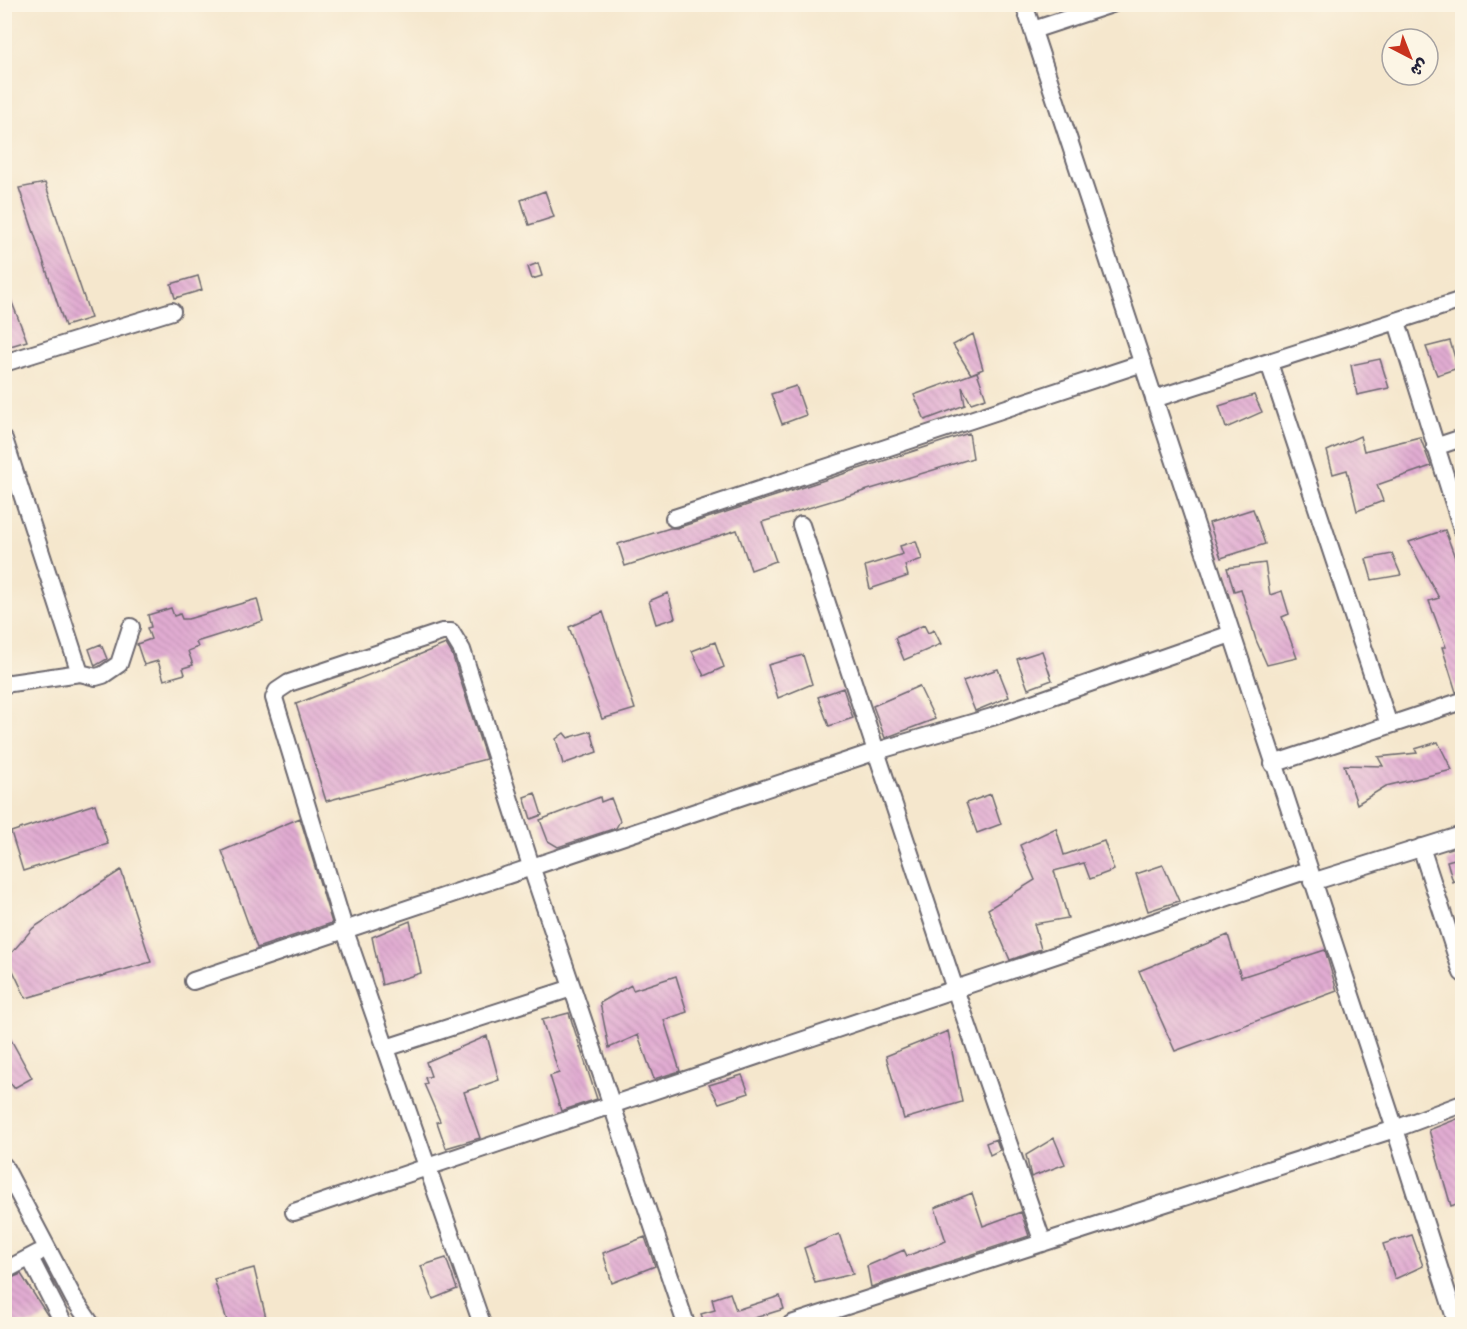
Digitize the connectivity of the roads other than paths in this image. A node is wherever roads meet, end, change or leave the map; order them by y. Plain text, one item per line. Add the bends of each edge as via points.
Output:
1 (1024, 4) edge
2 (1112, 4) edge
3 (1033, 30) junction
4 (1462, 300) edge
5 (172, 311) dead end
6 (1397, 322) junction
7 (4, 363) edge
8 (1143, 363) junction
9 (1269, 363) junction
10 (1154, 399) junction
11 (1462, 438) edge
12 (4, 439) edge
13 (1435, 447) junction
14 (674, 518) dead end
15 (801, 525) dead end
16 (1462, 529) edge
17 (132, 627) dead end
18 (1231, 634) junction
19 (80, 673) junction
20 (4, 684) edge
21 (1462, 701) edge
22 (1389, 725) junction
23 (877, 751) junction
24 (1273, 764) junction
25 (1462, 834) edge
26 (1421, 847) junction
27 (532, 869) junction
28 (1310, 876) junction
29 (345, 931) junction
30 (1462, 973) edge
31 (193, 981) dead end
32 (572, 988) junction
33 (955, 989) junction
34 (386, 1048) junction
35 (1462, 1104) edge
36 (610, 1105) junction
37 (1395, 1128) junction
38 (4, 1166) edge
39 (427, 1167) junction
40 (294, 1212) dead end
41 (1043, 1243) junction
42 (47, 1248) junction
43 (30, 1258) junction
44 (4, 1271) edge
45 (64, 1324) edge
46 (91, 1324) edge
47 (482, 1324) edge
48 (686, 1324) edge
49 (790, 1324) edge
50 (1457, 1324) edge

1 - 3 street
2 - 3 street
3 - 8 street
4 - 6 street
5 - 7 street
6 - 9 street
6 - 13 street
8 - 10 street
8 - 14 street
9 - 10 street
9 - 22 street
10 - 18 street
11 - 13 street
12 - 19 street
13 - 16 street
15 - 23 street
17 - 19 street via 124,656 112,670 96,677
18 - 23 street via 992,717
18 - 24 street
19 - 20 street
21 - 22 street
22 - 24 street
23 - 27 street
23 - 33 street
24 - 28 street
25 - 26 street
26 - 28 street
26 - 30 street
27 - 29 street
27 - 29 street via 462,650 451,632 442,632 289,683 274,698
27 - 32 street
28 - 33 street
28 - 37 street
29 - 31 street
29 - 34 street
32 - 34 street
32 - 36 street
33 - 36 street
33 - 41 street
34 - 39 street
35 - 37 street
36 - 39 street
36 - 48 street
37 - 41 street
37 - 50 street
38 - 42 street
39 - 40 street
39 - 47 street
41 - 49 street
42 - 43 street
42 - 46 street
43 - 44 street
43 - 45 street

